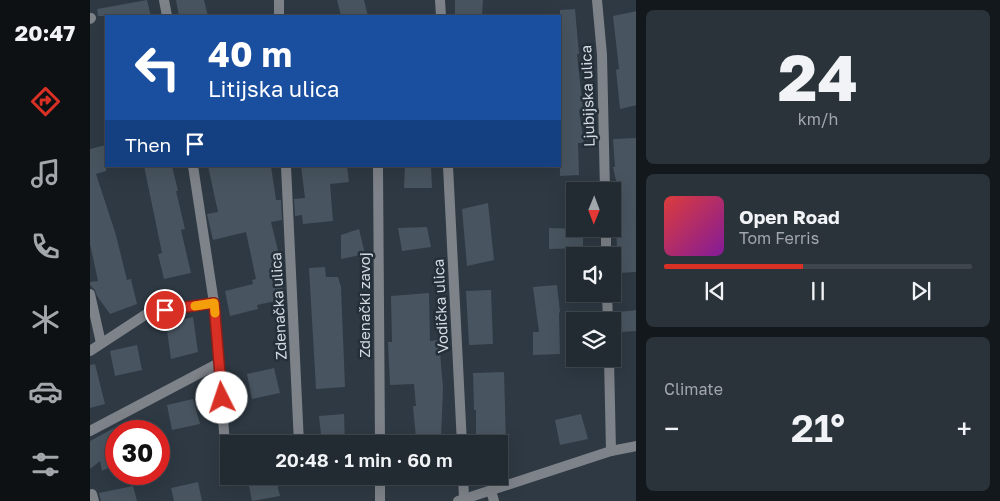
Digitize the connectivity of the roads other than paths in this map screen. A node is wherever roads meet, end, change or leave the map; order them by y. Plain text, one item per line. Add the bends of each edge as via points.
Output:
1 (164, 0) edge
2 (279, 0) edge
3 (440, 0) edge
4 (597, 0) edge
5 (167, 15) edge
6 (279, 15) edge
7 (441, 15) edge
8 (193, 167) edge
9 (286, 167) edge
10 (378, 167) edge
11 (448, 167) edge
12 (605, 182) edge
13 (90, 294) edge
14 (214, 303) junction
15 (101, 343) junction
16 (90, 351) edge
17 (219, 363) junction
18 (609, 367) edge
19 (90, 431) edge
20 (224, 435) edge
21 (299, 435) edge
22 (380, 435) edge
23 (462, 435) edge
24 (636, 446) edge
25 (611, 451) junction
26 (380, 485) edge
27 (462, 485) edge
28 (493, 496) edge
29 (461, 500) edge
30 (380, 501) edge

1 - 5 street
2 - 6 street
3 - 7 street
4 - 12 street, Ljubijska ulica via 602,55
8 - 14 street
9 - 21 street, Zdenačka ulica
10 - 22 street, Zdenački zavoj
11 - 23 street, Vodička ulica
13 - 15 street
14 - 15 street via 148,313
14 - 17 street
15 - 16 street
17 - 19 street
17 - 20 street
18 - 25 street
24 - 25 street
25 - 28 street
26 - 30 street
27 - 29 street
28 - 29 street

